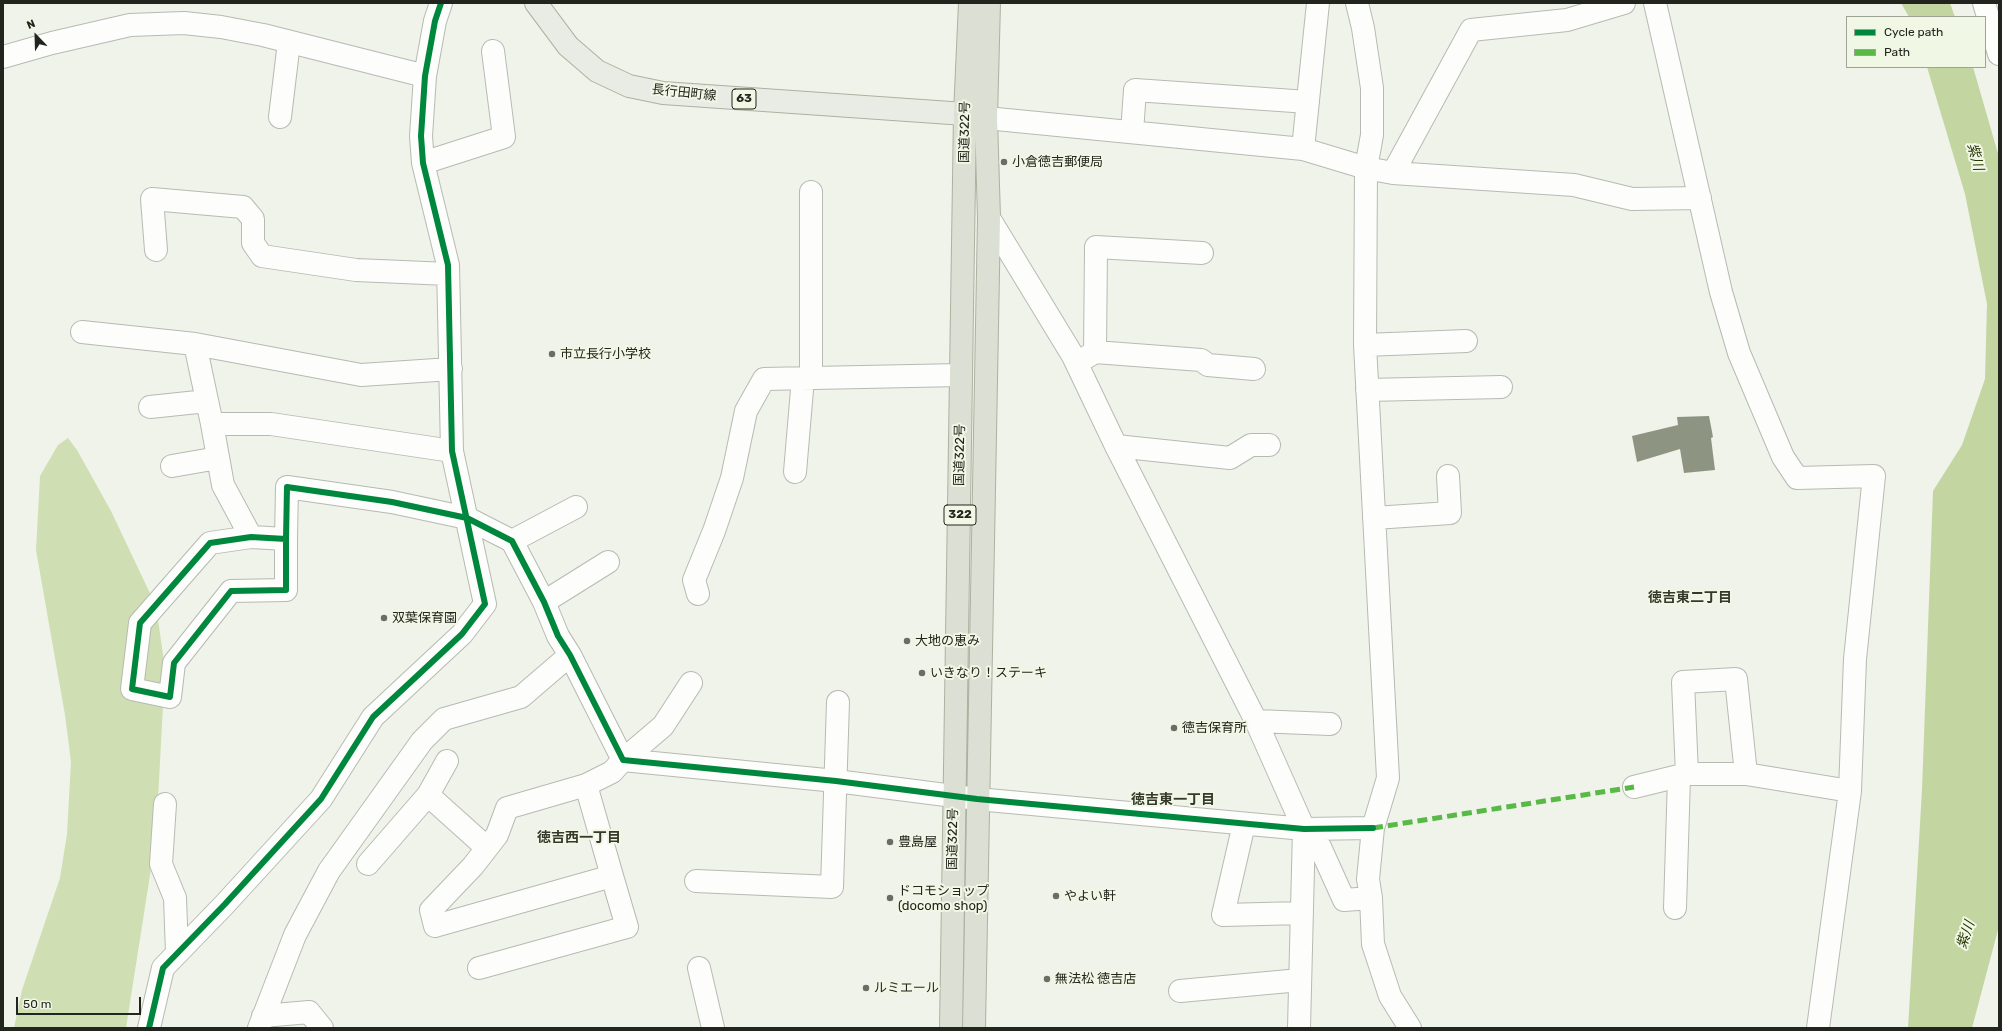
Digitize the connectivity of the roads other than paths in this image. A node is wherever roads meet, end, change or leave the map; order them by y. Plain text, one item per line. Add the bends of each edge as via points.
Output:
1 (441, 3) edge
2 (536, 3) edge
3 (970, 3) edge
4 (989, 3) edge
5 (1318, 3) edge
6 (1357, 3) edge
7 (1624, 3) edge
8 (1655, 3) edge
9 (1984, 3) edge
10 (290, 42) junction
11 (493, 51) dead end
12 (1999, 54) edge
13 (3, 57) edge
14 (425, 76) junction
15 (1308, 102) junction
16 (964, 114) junction
17 (280, 117) dead end
18 (986, 118) junction
19 (1132, 132) junction
20 (1303, 149) junction
21 (423, 163) junction
22 (1366, 168) junction
23 (1393, 173) junction
24 (811, 192) dead end
25 (1700, 198) junction
26 (989, 218) junction
27 (156, 250) dead end
28 (1202, 253) dead end
29 (448, 274) junction
30 (82, 332) dead end
31 (1466, 341) dead end
32 (195, 344) junction
33 (1364, 345) junction
34 (1086, 357) junction
35 (451, 369) junction
36 (1254, 369) dead end
37 (961, 375) junction
38 (807, 378) junction
39 (1501, 387) dead end
40 (1367, 390) junction
41 (207, 401) junction
42 (150, 407) dead end
43 (212, 424) junction
44 (1269, 445) dead end
45 (1116, 446) junction
46 (452, 451) junction
47 (218, 458) junction
48 (172, 466) dead end
49 (795, 472) dead end
50 (1448, 476) dead end
51 (576, 507) dead end
52 (467, 518) junction
53 (1374, 518) junction
54 (251, 537) junction
55 (286, 539) junction
56 (512, 541) junction
57 (608, 562) dead end
58 (698, 594) dead end
59 (544, 602) junction
60 (570, 655) junction
61 (691, 683) dead end
62 (838, 702) dead end
63 (1256, 721) junction
64 (1330, 724) dead end
65 (623, 760) junction
66 (447, 761) dead end
67 (1746, 774) junction
68 (1683, 775) junction
69 (836, 782) junction
70 (586, 785) junction
71 (1634, 788) dead end
72 (1850, 791) junction
73 (428, 795) junction
74 (953, 795) junction
75 (977, 799) junction
76 (165, 804) dead end
77 (1244, 824) junction
78 (1372, 828) junction
79 (1304, 829) junction
80 (486, 848) junction
81 (368, 864) dead end
82 (612, 876) junction
83 (696, 881) dead end
84 (1371, 898) junction
85 (1675, 908) dead end
86 (1302, 913) junction
87 (177, 952) junction
88 (479, 968) dead end
89 (699, 968) dead end
90 (1300, 980) junction
91 (1180, 991) dead end
92 (261, 1022) edge
93 (149, 1028) edge
94 (322, 1028) edge
95 (713, 1028) edge
96 (951, 1028) edge
97 (974, 1028) edge
98 (1299, 1028) edge
99 (1410, 1028) edge
100 (1818, 1028) edge

1 - 14 street via 435,21
2 - 16 main road, 長行田町線 / 63 via 568,46 597,71 629,86 663,93
3 - 16 highway, 国道322号 / 322
4 - 18 highway, 国道322号 / 322
5 - 15 street
6 - 22 street via 1372,88 1372,135
7 - 23 street via 1567,20 1471,30
8 - 25 street
9 - 12 street
10 - 13 street via 221,27 184,23 130,25
10 - 14 street
10 - 17 street
11 - 21 street via 504,137
14 - 21 street via 420,136
15 - 19 street via 1135,90
15 - 20 street
16 - 18 main road, 長行田町線 / 63
16 - 37 highway, 国道322号 / 322
18 - 19 street
18 - 26 highway, 国道322号 / 322
19 - 20 street
20 - 22 street
21 - 29 street
22 - 23 street
22 - 33 street
23 - 25 street via 1574,185 1632,199
24 - 38 street
25 - 72 street via 1721,292 1739,353 1783,457 1798,478 1874,476 1855,659
26 - 34 street
26 - 75 highway, 国道322号 / 322
27 - 29 street via 152,199 243,207 253,219 253,243 262,256 356,270
28 - 34 street via 1096,247
29 - 35 street
30 - 32 street
31 - 33 street
32 - 35 street via 361,375
32 - 41 street
33 - 40 street
34 - 36 street via 1200,360 1208,365
34 - 45 street
35 - 46 street
37 - 38 street
37 - 74 highway, 国道322号 / 322
38 - 49 street
38 - 58 street via 764,378 746,411 732,478 694,580
39 - 40 street
40 - 53 street
41 - 42 street
41 - 43 street
43 - 46 street via 271,424
43 - 47 street
44 - 45 street via 1251,446 1230,458
45 - 63 street
46 - 52 street
47 - 48 street
47 - 54 street via 223,485
50 - 53 street via 1450,513
51 - 56 street
52 - 55 street via 392,502 287,487
52 - 56 street
52 - 87 street via 485,604 462,634 373,717 321,799 226,904
53 - 78 street via 1388,778
54 - 55 street
54 - 55 street via 210,543 140,622 132,690 170,697 174,663 231,590 286,590
56 - 59 street
57 - 59 street
59 - 60 street via 558,636
60 - 65 street
60 - 92 street via 521,696 444,719 422,741 329,871 295,935
61 - 65 street via 663,726
62 - 69 street
63 - 64 street
63 - 79 street
65 - 69 street
65 - 70 street via 612,772
66 - 73 street
67 - 68 street
67 - 68 street via 1736,679 1683,682
67 - 72 street
68 - 71 street
68 - 85 street
69 - 74 street
69 - 83 street via 832,887
70 - 80 street via 507,808 497,835
70 - 82 street
72 - 100 street
73 - 80 street
73 - 81 street
74 - 75 street
74 - 96 highway, 国道322号 / 322
75 - 77 street
75 - 97 highway, 国道322号 / 322
76 - 87 street via 161,864 175,898
77 - 79 street
77 - 86 street via 1223,915
78 - 79 street
78 - 84 street via 1368,879
79 - 84 street via 1320,847 1344,900
79 - 86 street
80 - 82 street via 473,866 431,910 435,926
82 - 88 street via 627,927
84 - 99 street via 1373,944 1390,996
86 - 90 street
87 - 93 street via 163,968
89 - 95 street
90 - 91 street
90 - 98 street
92 - 94 street via 309,1012

